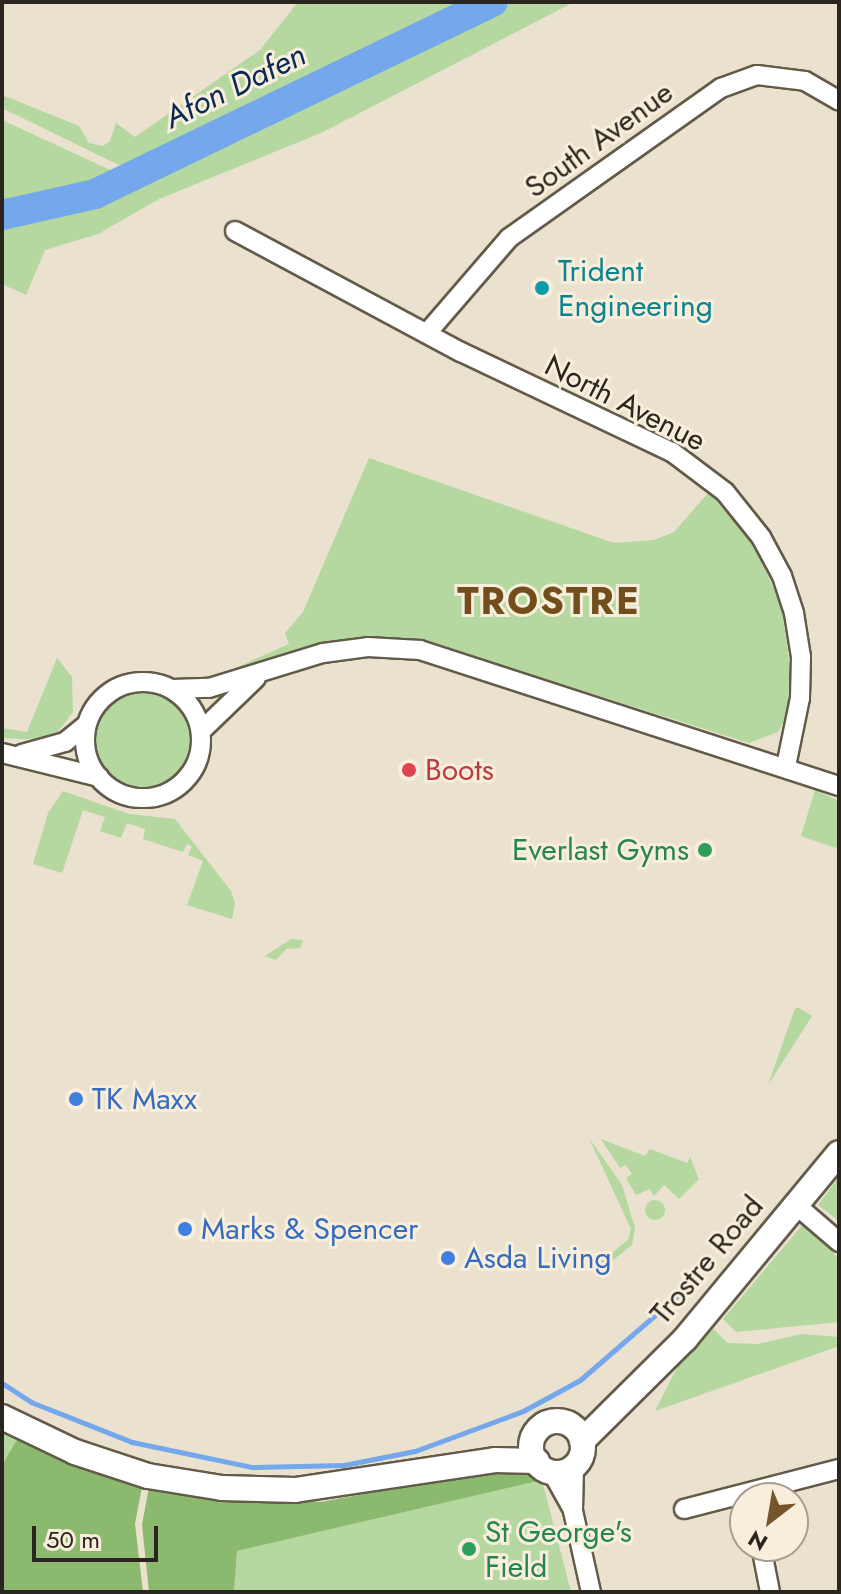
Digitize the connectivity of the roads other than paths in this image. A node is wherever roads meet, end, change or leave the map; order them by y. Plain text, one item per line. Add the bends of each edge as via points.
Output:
1 (839, 101) edge
2 (235, 231) dead end
3 (427, 333) junction
4 (262, 674) junction
5 (173, 689) junction
6 (86, 725) junction
7 (201, 731) junction
8 (7, 754) edge
9 (786, 766) junction
10 (99, 777) junction
11 (839, 786) edge
12 (839, 1153) edge
13 (796, 1205) junction
14 (839, 1242) edge
15 (2, 1417) edge
16 (575, 1432) junction
17 (549, 1460) junction
18 (839, 1469) edge
19 (797, 1482) edge
20 (729, 1500) edge
21 (684, 1509) dead end
22 (764, 1562) edge
23 (591, 1592) edge
24 (770, 1592) edge

1 - 3 street, South Avenue via 805,81 757,75 721,88 509,238
2 - 3 street, North Avenue
3 - 9 street, North Avenue via 672,452 725,492 761,537 794,613 800,698
4 - 5 street via 209,688
4 - 7 street
4 - 9 street via 323,653 368,647 420,650
5 - 6 street via 157,683 123,685 98,702
5 - 7 street via 196,714
6 - 8 street via 45,751
6 - 10 street via 86,751
7 - 10 street via 196,765 172,790 141,798 110,788
8 - 10 street
9 - 11 street
12 - 13 main road, Trostre Road
13 - 14 street
13 - 16 main road, Trostre Road via 685,1339 618,1402
15 - 17 main road via 75,1452 148,1476 222,1488 295,1490 495,1460
16 - 17 main road
16 - 17 main road via 547,1423
17 - 23 street via 573,1511
18 - 19 street
20 - 21 street
22 - 24 street

